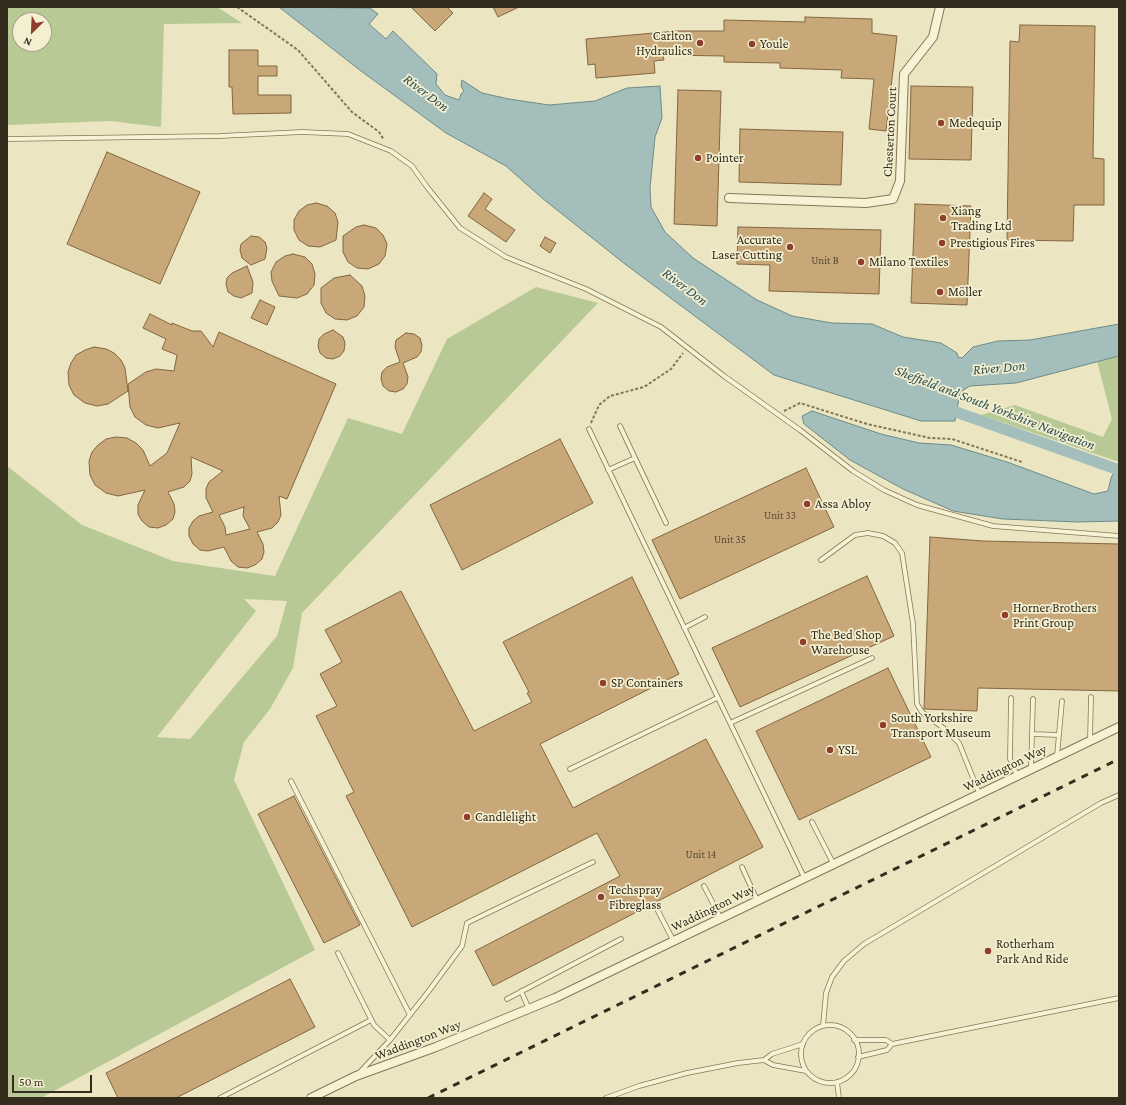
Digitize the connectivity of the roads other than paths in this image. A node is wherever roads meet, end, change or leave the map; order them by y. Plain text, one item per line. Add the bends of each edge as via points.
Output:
1 (940, 7) edge
2 (7, 139) edge
3 (729, 198) dead end
4 (620, 426) dead end
5 (588, 429) road end
6 (635, 458) junction
7 (608, 470) junction
8 (666, 523) dead end
9 (1119, 536) edge
10 (822, 560) dead end
11 (705, 617) dead end
12 (684, 628) junction
13 (872, 658) dead end
14 (1091, 697) dead end
15 (717, 698) junction
16 (1011, 698) dead end
17 (1033, 699) dead end
18 (1062, 700) dead end
19 (730, 723) junction
20 (1119, 726) edge
21 (1032, 734) junction
22 (1059, 735) junction
23 (1090, 740) junction
24 (1057, 756) junction
25 (570, 769) dead end
26 (1031, 769) junction
27 (1017, 775) junction
28 (291, 781) dead end
29 (979, 793) junction
30 (1119, 795) edge
31 (812, 822) dead end
32 (593, 862) dead end
33 (833, 863) junction
34 (742, 868) dead end
35 (804, 877) junction
36 (704, 886) dead end
37 (757, 900) junction
38 (657, 909) dead end
39 (720, 918) junction
40 (621, 940) dead end
41 (673, 940) junction
42 (338, 953) dead end
43 (521, 992) junction
44 (1119, 998) edge
45 (507, 999) dead end
46 (529, 1009) junction
47 (410, 1015) junction
48 (371, 1020) junction
49 (822, 1026) junction
50 (390, 1040) junction
51 (854, 1040) junction
52 (803, 1044) junction
53 (892, 1044) junction
54 (858, 1057) junction
55 (764, 1060) junction
56 (806, 1071) junction
57 (356, 1076) junction
58 (837, 1082) junction
59 (220, 1098) edge
60 (311, 1098) edge
61 (606, 1098) edge
62 (839, 1098) edge

1 - 3 street, Chesterton Court via 933,37 904,74 900,181 893,199 866,203
2 - 9 lane via 302,132 348,134 391,151 412,166 460,228 506,257 586,289 661,327 853,471 884,490 917,506 993,526
4 - 6 lane
5 - 7 lane
6 - 7 lane
6 - 8 lane
7 - 12 lane
10 - 29 lane via 856,535 868,533 883,536 895,543 902,553 913,624 917,704 922,712 959,743
11 - 12 lane
12 - 15 lane
13 - 19 lane
14 - 23 lane
15 - 19 lane
15 - 25 lane
16 - 27 lane via 1010,759
17 - 21 lane
18 - 22 lane
19 - 35 lane
20 - 23 street, Waddington Way
21 - 22 lane
21 - 26 lane
22 - 24 lane
23 - 24 street, Waddington Way
24 - 26 street, Waddington Way
26 - 27 street, Waddington Way
27 - 29 street, Waddington Way
28 - 47 lane
29 - 33 street, Waddington Way
30 - 49 lane via 1101,803 864,944 844,961 832,977 826,993
31 - 33 lane
32 - 47 lane via 467,923 462,946
33 - 35 street, Waddington Way
34 - 37 lane
35 - 37 street, Waddington Way
36 - 39 lane
37 - 39 street, Waddington Way
38 - 41 lane
39 - 41 street, Waddington Way
40 - 43 lane
41 - 46 street, Waddington Way
42 - 48 lane
43 - 45 lane
43 - 46 lane
44 - 53 lane
46 - 57 street, Waddington Way
47 - 50 lane
48 - 50 lane
48 - 59 lane
49 - 51 lane via 843,1028
49 - 52 lane via 810,1033
50 - 57 lane
51 - 53 lane via 886,1040
51 - 54 lane
52 - 55 lane via 772,1054
52 - 56 lane via 801,1058
53 - 54 lane via 887,1050
54 - 58 lane via 854,1070
55 - 56 lane via 773,1065
55 - 61 lane via 687,1073 638,1086
56 - 58 lane via 817,1080
57 - 60 street, Waddington Way
58 - 62 lane

